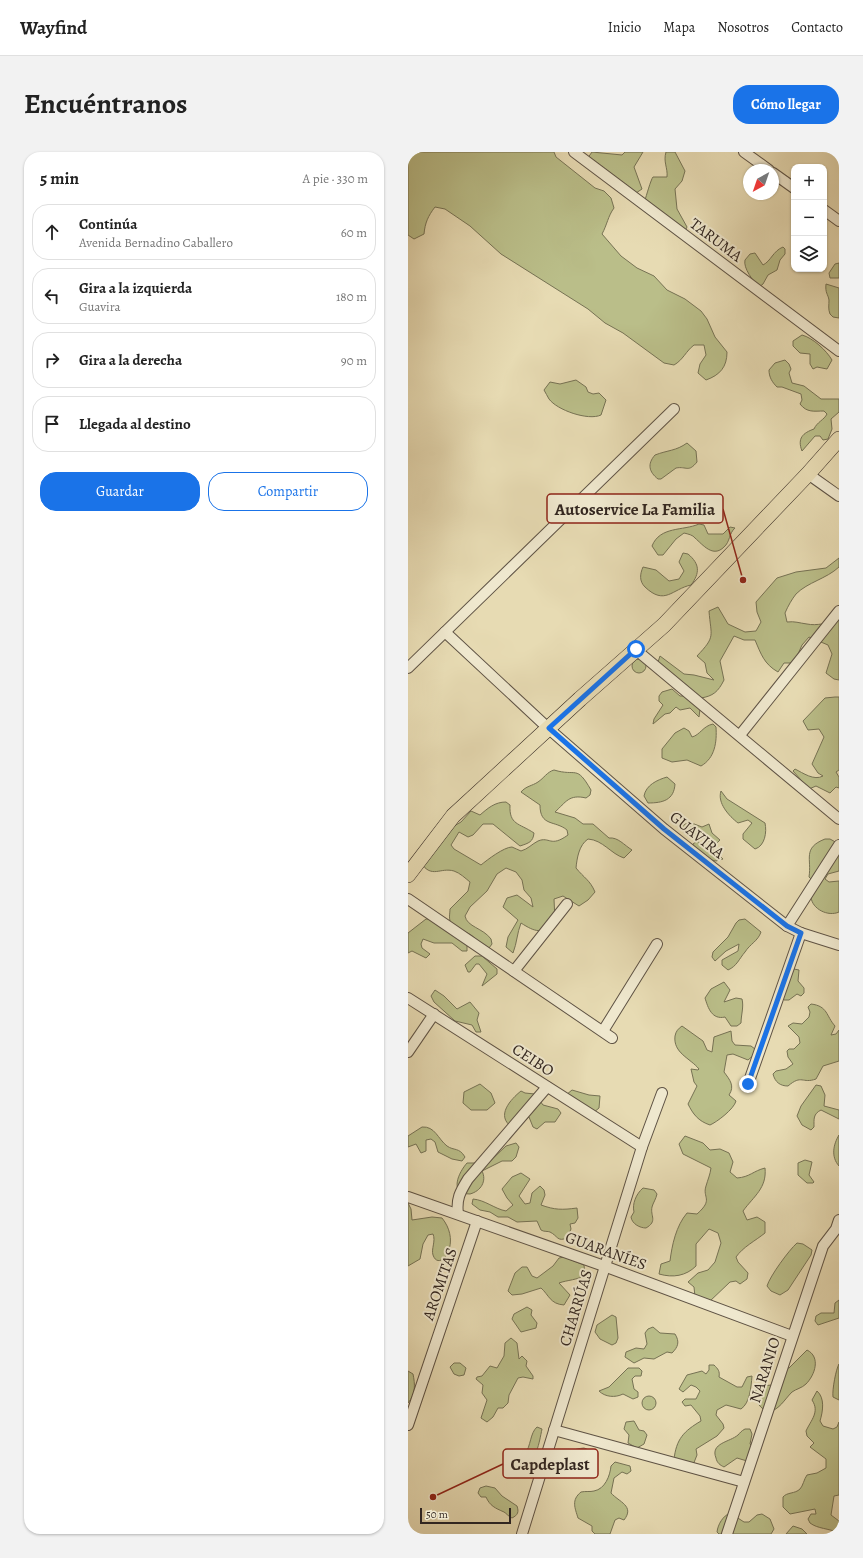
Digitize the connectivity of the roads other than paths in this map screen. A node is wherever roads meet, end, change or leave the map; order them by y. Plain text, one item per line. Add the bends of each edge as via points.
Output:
1 (574, 152) edge
2 (744, 152) edge
3 (761, 164) edge
4 (779, 177) edge
5 (791, 186) edge
6 (827, 212) edge
7 (839, 221) edge
8 (839, 351) edge
9 (674, 409) dead end
10 (839, 439) edge
11 (808, 474) junction
12 (839, 496) edge
13 (839, 611) edge
14 (445, 632) junction
15 (636, 649) junction
16 (408, 668) edge
17 (549, 728) junction
18 (740, 736) junction
19 (839, 819) edge
20 (839, 845) edge
21 (408, 875) edge
22 (408, 899) edge
23 (567, 904) dead end
24 (787, 926) junction
25 (801, 933) junction
26 (657, 944) dead end
27 (839, 945) edge
28 (514, 971) junction
29 (408, 998) edge
30 (434, 1014) junction
31 (603, 1032) junction
32 (612, 1038) dead end
33 (408, 1052) edge
34 (748, 1084) dead end
35 (548, 1087) junction
36 (662, 1093) dead end
37 (642, 1147) junction
38 (408, 1196) edge
39 (458, 1214) junction
40 (839, 1220) edge
41 (478, 1221) junction
42 (604, 1266) junction
43 (792, 1336) junction
44 (408, 1425) edge
45 (554, 1430) junction
46 (744, 1482) junction
47 (522, 1534) edge
48 (727, 1534) edge

1 - 8 street, TARUMA
2 - 3 street
4 - 5 street
6 - 7 street
9 - 14 street
10 - 11 main road
11 - 12 street
11 - 15 main road via 664,625
13 - 18 street
14 - 16 street
14 - 17 street, GUAVIRA
15 - 17 main road
15 - 18 street
17 - 21 main road via 453,816
17 - 24 street, GUAVIRA via 664,829
18 - 19 street
20 - 24 street
22 - 28 street
23 - 28 street
24 - 25 street, GUAVIRA
25 - 27 street, GUAVIRA
25 - 34 street
26 - 31 street
28 - 31 street
29 - 30 street, CEIBO
30 - 33 street
30 - 35 street, CEIBO
31 - 32 street
35 - 37 street, CEIBO
35 - 39 street via 468,1179 457,1201
36 - 37 street, CHARRÚAS
37 - 42 street, CHARRÚAS
38 - 39 street, GUARANÍES
39 - 41 street, GUARANÍES
40 - 43 street, NARANIO via 836,1229 823,1246
41 - 42 street, GUARANÍES
41 - 44 street, AROMITAS
42 - 43 street, GUARANÍES
42 - 45 street, CHARRÚAS
43 - 46 street, NARANIO
45 - 46 street
45 - 47 street, CHARRÚAS
46 - 48 street, NARANIO

